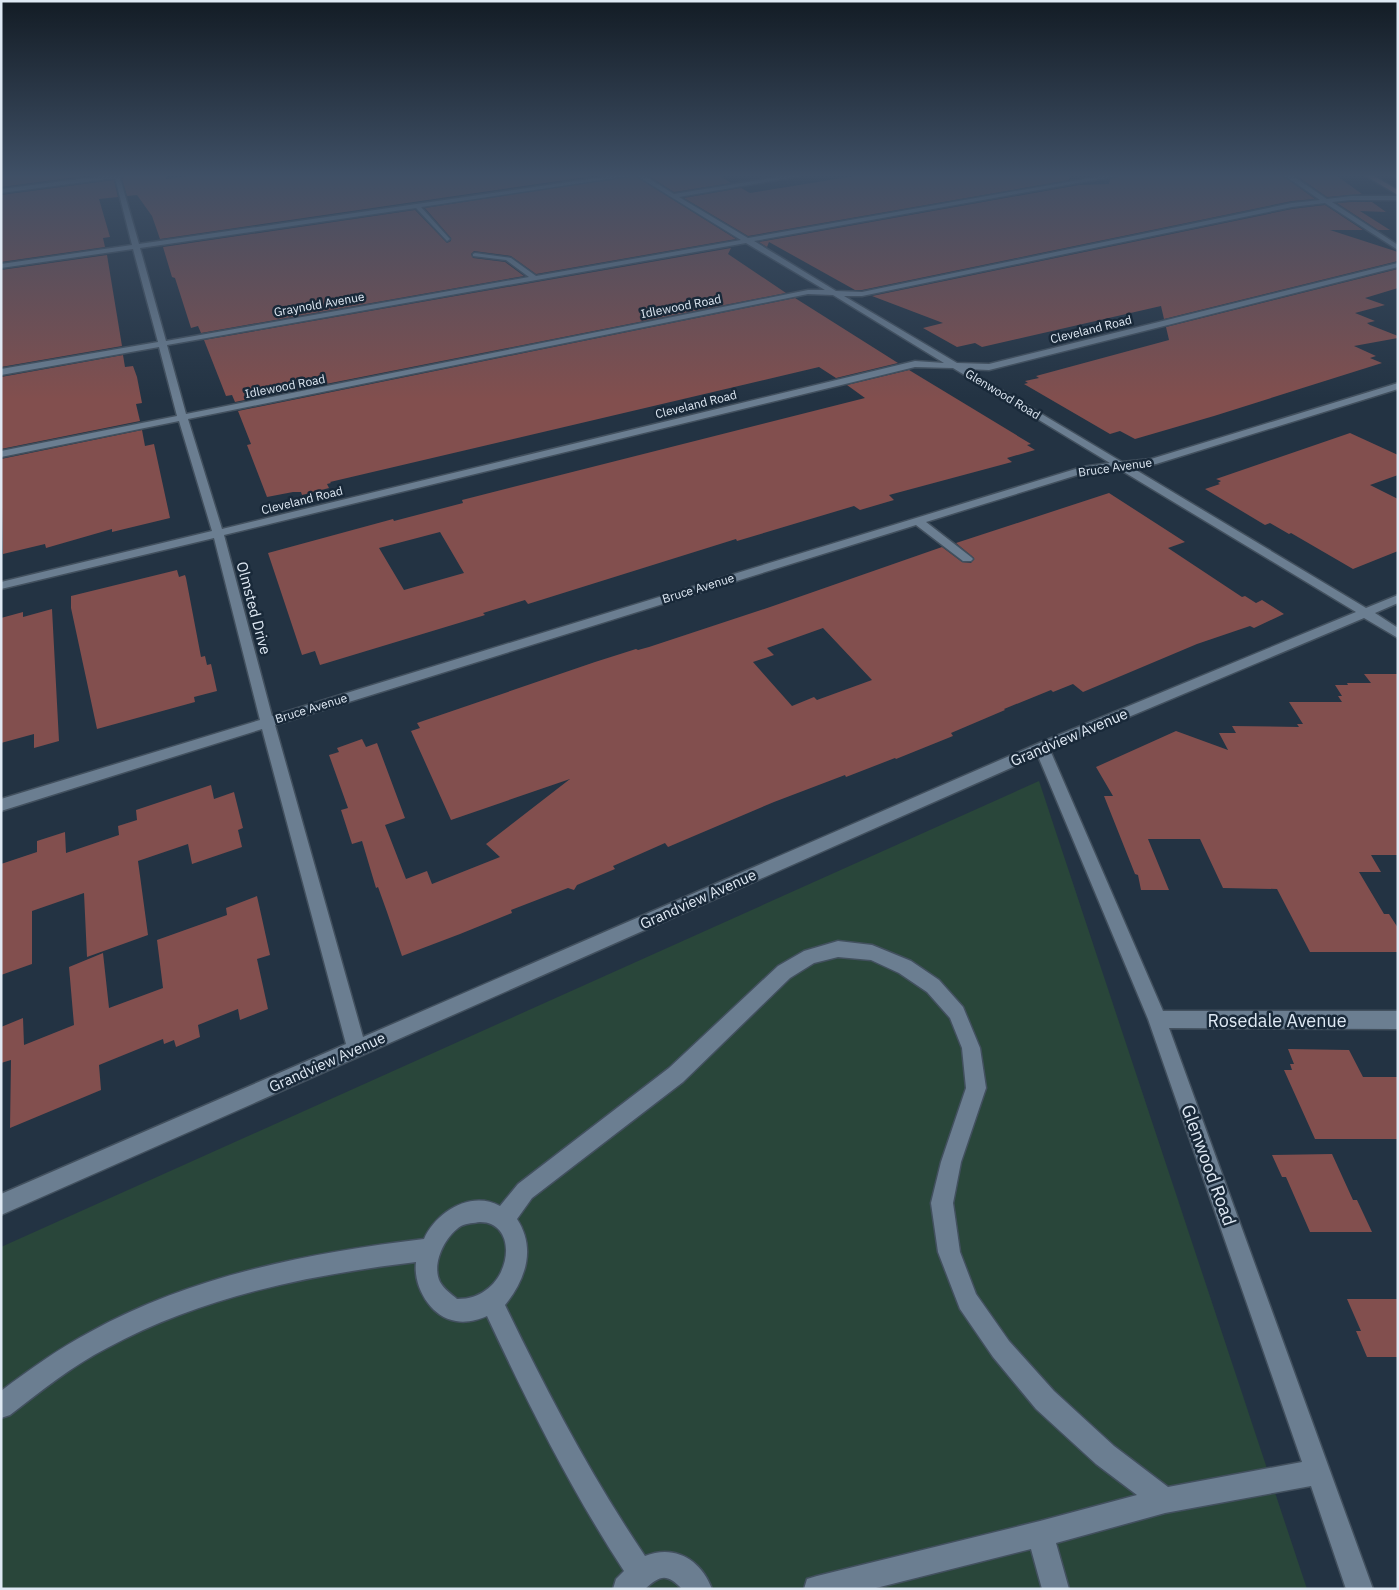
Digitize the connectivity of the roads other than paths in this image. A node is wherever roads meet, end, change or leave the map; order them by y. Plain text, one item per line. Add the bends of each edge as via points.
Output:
1 (108, 250) edge
2 (137, 250) edge
3 (696, 250) edge
4 (764, 250) edge
5 (1071, 250) edge
6 (475, 255) dead end
7 (1398, 265) edge
8 (1, 266) edge
9 (535, 278) junction
10 (835, 293) junction
11 (162, 343) junction
12 (954, 364) junction
13 (1, 372) edge
14 (1398, 386) edge
15 (183, 418) junction
16 (1, 454) edge
17 (1121, 465) junction
18 (918, 521) junction
19 (218, 533) junction
20 (967, 559) dead end
21 (1, 586) edge
22 (1398, 600) edge
23 (1366, 612) junction
24 (1398, 634) edge
25 (267, 721) junction
26 (1042, 748) junction
27 (1, 805) edge
28 (1157, 1020) junction
29 (1398, 1020) edge
30 (357, 1050) junction
31 (1, 1205) edge
32 (503, 1218) junction
33 (430, 1249) junction
34 (492, 1302) junction
35 (1, 1406) edge
36 (1318, 1472) junction
37 (1165, 1500) junction
38 (1040, 1534) junction
39 (634, 1581) edge
40 (699, 1589) edge
41 (818, 1589) edge
42 (1056, 1589) edge
43 (1360, 1589) edge

1 - 8 street
2 - 11 street, Olmsted Drive
3 - 9 street, Graynold Avenue
4 - 10 street, Glenwood Road
5 - 10 street, Idlewood Road via 862,294
6 - 9 street via 502,256 513,260
7 - 12 street, Cleveland Road via 990,368
9 - 11 street, Graynold Avenue
10 - 12 street, Glenwood Road
10 - 15 street, Idlewood Road via 808,292
11 - 13 street, Graynold Avenue
11 - 15 street, Olmsted Drive
12 - 17 street, Glenwood Road
12 - 19 street, Cleveland Road via 916,364
14 - 17 street, Bruce Avenue via 1152,462
15 - 16 street, Idlewood Road
15 - 19 street, Olmsted Drive
17 - 18 street, Bruce Avenue via 1086,469
17 - 23 street, Glenwood Road
18 - 20 street
18 - 25 street, Bruce Avenue
19 - 21 street, Cleveland Road
19 - 25 street, Olmsted Drive
22 - 23 street, Grandview Avenue
23 - 24 street, Glenwood Road
23 - 26 street, Grandview Avenue
25 - 27 street, Bruce Avenue
25 - 30 street, Olmsted Drive
26 - 28 street, Glenwood Road
26 - 30 street, Grandview Avenue
28 - 29 street, Rosedale Avenue
28 - 36 street, Glenwood Road
30 - 31 street, Grandview Avenue
32 - 33 street via 488,1212 471,1212 454,1218
32 - 34 street via 514,1232 518,1250 516,1269 506,1288
32 - 37 street via 525,1191 676,1075 784,972 810,956 838,949 872,953 905,967 933,986 957,1013 971,1048 976,1088 951,1162 942,1203 950,1252 968,1300 1001,1349 1045,1400 1105,1455
33 - 34 street via 426,1269 430,1287 440,1302 456,1310 474,1310
33 - 35 street via 292,1269 190,1297 97,1339 50,1368
34 - 39 street via 534,1390 612,1530
36 - 37 street
36 - 43 street, Glenwood Road
37 - 38 street
38 - 41 street
38 - 42 street
39 - 40 street via 656,1564 674,1564 690,1575

